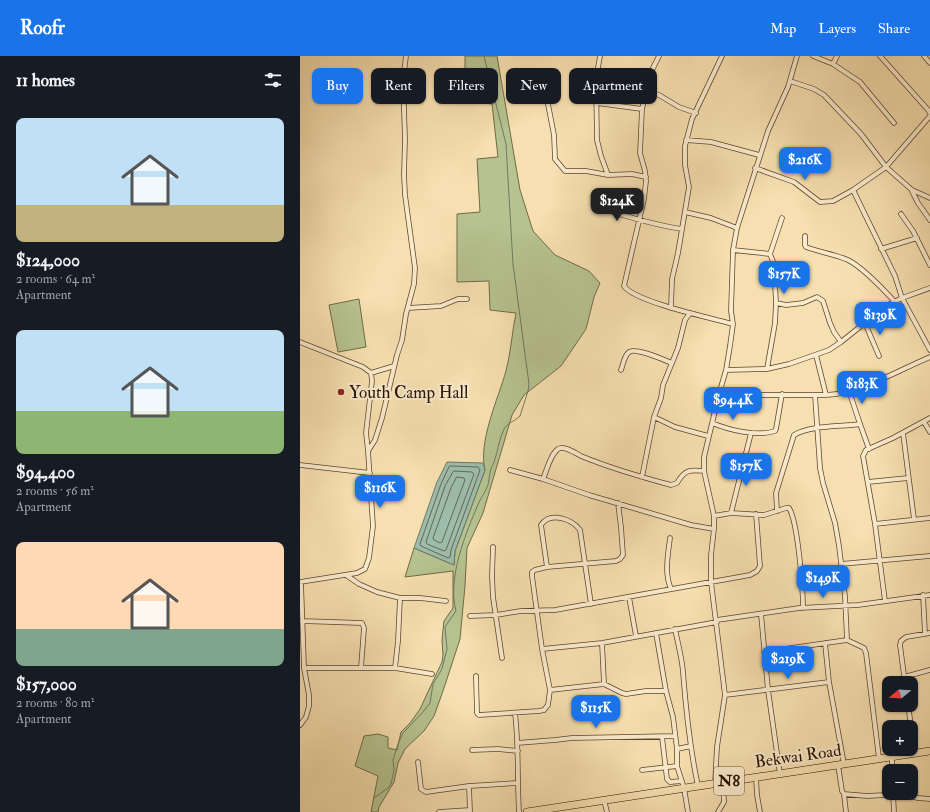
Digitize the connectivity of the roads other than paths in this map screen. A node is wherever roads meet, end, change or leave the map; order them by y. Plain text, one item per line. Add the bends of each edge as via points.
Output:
1 (406, 56) edge
2 (600, 56) edge
3 (659, 56) edge
4 (722, 56) edge
5 (797, 56) edge
6 (813, 56) edge
7 (837, 56) edge
8 (880, 56) edge
9 (924, 56) edge
10 (930, 63) edge
11 (833, 64) junction
12 (598, 68) edge
13 (653, 68) edge
14 (790, 81) junction
15 (657, 95) edge
16 (548, 104) edge
17 (597, 104) edge
18 (604, 104) edge
19 (643, 104) edge
20 (642, 109) junction
21 (696, 113) junction
22 (930, 114) edge
23 (894, 123) dead end
24 (686, 140) junction
25 (759, 155) junction
26 (886, 167) junction
27 (755, 168) junction
28 (608, 175) junction
29 (646, 177) junction
30 (853, 190) junction
31 (912, 190) junction
32 (930, 198) edge
33 (600, 208) dead end
34 (685, 212) junction
35 (901, 214) dead end
36 (782, 218) dead end
37 (930, 220) edge
38 (638, 221) junction
39 (737, 228) junction
40 (682, 229) junction
41 (806, 236) dead end
42 (917, 238) junction
43 (881, 249) junction
44 (733, 250) junction
45 (770, 254) junction
46 (930, 265) edge
47 (930, 288) edge
48 (902, 298) junction
49 (467, 299) dead end
50 (895, 302) junction
51 (776, 303) junction
52 (408, 308) junction
53 (671, 308) junction
54 (681, 311) junction
55 (690, 313) junction
56 (685, 320) junction
57 (865, 323) junction
58 (732, 324) junction
59 (300, 342) edge
60 (841, 342) junction
61 (930, 350) edge
62 (816, 355) junction
63 (879, 356) dead end
64 (930, 357) edge
65 (672, 363) junction
66 (394, 366) junction
67 (767, 369) junction
68 (621, 370) dead end
69 (726, 370) junction
70 (371, 373) junction
71 (849, 391) junction
72 (719, 394) junction
73 (782, 394) junction
74 (815, 395) junction
75 (826, 395) junction
76 (654, 418) junction
77 (930, 418) edge
78 (924, 422) junction
79 (712, 423) junction
80 (860, 424) junction
81 (818, 428) junction
82 (751, 432) junction
83 (930, 432) edge
84 (903, 433) junction
85 (708, 436) junction
86 (868, 449) junction
87 (368, 451) junction
88 (300, 465) edge
89 (510, 470) dead end
90 (704, 471) junction
91 (370, 473) junction
92 (642, 477) junction
93 (908, 478) junction
94 (543, 479) junction
95 (868, 482) junction
96 (618, 503) junction
97 (777, 511) junction
98 (731, 513) junction
99 (756, 514) junction
100 (714, 516) junction
101 (930, 518) edge
102 (914, 519) junction
103 (875, 524) junction
104 (714, 529) junction
105 (670, 538) dead end
106 (493, 547) dead end
107 (930, 556) edge
108 (880, 561) junction
109 (841, 564) junction
110 (585, 565) junction
111 (547, 567) junction
112 (346, 575) junction
113 (300, 582) edge
114 (711, 582) junction
115 (671, 589) junction
116 (923, 595) junction
117 (930, 595) edge
118 (629, 597) junction
119 (400, 598) junction
120 (446, 601) dead end
121 (885, 601) junction
122 (591, 604) junction
123 (846, 606) junction
124 (803, 608) junction
125 (536, 611) junction
126 (761, 614) junction
127 (496, 615) junction
128 (470, 616) dead end
129 (302, 621) junction
130 (717, 621) junction
131 (675, 629) junction
132 (656, 633) junction
133 (928, 634) edge
134 (636, 636) junction
135 (847, 640) junction
136 (602, 643) junction
137 (826, 643) junction
138 (542, 649) junction
139 (764, 652) junction
140 (502, 658) dead end
141 (302, 666) edge
142 (361, 668) junction
143 (395, 668) junction
144 (930, 670) edge
145 (432, 674) dead end
146 (476, 676) dead end
147 (904, 676) edge
148 (908, 676) edge
149 (829, 682) junction
150 (604, 684) junction
151 (550, 690) junction
152 (768, 690) junction
153 (666, 691) junction
154 (725, 695) junction
155 (515, 714) junction
156 (300, 725) edge
157 (675, 736) junction
158 (662, 737) junction
159 (517, 743) junction
160 (691, 746) junction
161 (677, 749) junction
162 (472, 750) dead end
163 (518, 751) junction
164 (930, 751) edge
165 (918, 753) edge
166 (898, 756) edge
167 (892, 757) junction
168 (879, 758) junction
169 (418, 762) dead end
170 (841, 764) junction
171 (892, 764) edge
172 (677, 766) junction
173 (665, 767) junction
174 (642, 770) dead end
175 (780, 774) junction
176 (756, 777) junction
177 (682, 781) junction
178 (723, 782) junction
179 (517, 783) junction
180 (715, 784) junction
181 (469, 786) junction
182 (698, 786) junction
183 (684, 788) junction
184 (844, 794) junction
185 (882, 795) edge
186 (918, 798) edge
187 (930, 799) edge
188 (604, 800) junction
189 (893, 800) edge
190 (564, 809) edge
191 (470, 811) edge
192 (439, 812) edge
193 (519, 812) edge
194 (528, 812) edge
195 (607, 812) edge
196 (688, 812) edge
197 (718, 812) edge
198 (760, 812) edge
199 (846, 812) edge
200 (894, 812) edge

1 - 52 street via 403,80 404,175 415,268
2 - 12 street
3 - 13 street
4 - 21 street
5 - 14 street
6 - 11 street
7 - 11 street
8 - 22 street
9 - 10 street
11 - 23 street via 860,82
14 - 25 street
14 - 26 street via 814,89 828,98 861,134
15 - 21 street
16 - 28 street via 554,135 555,159 565,171
17 - 28 street via 597,140
18 - 20 street
19 - 20 street
20 - 29 street via 640,153
21 - 24 street
22 - 26 street
24 - 25 street via 711,142
24 - 34 street via 684,155 689,187
25 - 27 street
26 - 30 street
26 - 31 street
27 - 30 street via 794,182 820,202 833,201
27 - 39 street
28 - 29 street via 632,174
29 - 38 street
30 - 43 street
31 - 32 street
31 - 37 street
33 - 38 street
34 - 39 street
34 - 40 street
35 - 42 street
36 - 45 street
38 - 40 street
38 - 53 street via 624,286 630,293
39 - 44 street
40 - 53 street via 672,279
41 - 50 street via 804,246 854,264
42 - 43 street
42 - 46 street
43 - 48 street
44 - 45 street
44 - 58 street
45 - 51 street via 774,264
47 - 48 street
48 - 50 street
48 - 61 street
49 - 52 street via 458,299 441,306
50 - 57 street
51 - 60 street via 786,305 820,298 834,332
51 - 67 street
52 - 66 street
53 - 54 street
54 - 55 street
54 - 56 street
55 - 56 street
55 - 58 street
56 - 65 street
57 - 60 street
57 - 63 street
58 - 69 street
59 - 70 street via 363,367
60 - 62 street
62 - 67 street
62 - 75 street
64 - 71 street
65 - 68 street via 635,350 627,354
65 - 76 street via 665,377
66 - 70 street
66 - 87 street via 382,418 375,440
67 - 69 street
69 - 72 street
70 - 87 street via 366,433
71 - 75 street
71 - 80 street
72 - 73 street
72 - 79 street
73 - 74 street
73 - 82 street via 776,429 772,432
74 - 75 street
74 - 81 street
76 - 85 street via 675,428
76 - 92 street
77 - 78 street
78 - 83 street
78 - 84 street
79 - 82 street via 729,429
79 - 85 street
80 - 81 street
80 - 86 street
81 - 97 street via 798,433 792,439 776,493
81 - 109 street via 822,475 835,523
82 - 98 street
84 - 86 street
84 - 93 street
85 - 90 street
86 - 95 street via 863,456
87 - 91 street
88 - 91 street
89 - 94 street
90 - 92 street via 685,472 677,483 671,485
90 - 100 street
91 - 112 street via 373,526 369,558 365,569
92 - 94 street via 581,456 566,448 560,448 550,462
93 - 95 street
93 - 102 street
94 - 96 street
95 - 103 street
96 - 104 street via 691,525
96 - 110 street via 623,555 616,561
97 - 99 street via 764,515
97 - 124 street via 789,508 793,518
98 - 99 street
98 - 100 street
99 - 114 street via 760,566 757,571 750,575
100 - 104 street
101 - 102 street
102 - 103 street
103 - 108 street
104 - 114 street
105 - 115 street via 667,575
106 - 127 street via 492,576
107 - 108 street
108 - 109 street
108 - 121 street
109 - 123 street
110 - 111 street
110 - 111 street via 580,530 573,524 553,517 547,518 541,525
110 - 122 street
111 - 125 street via 532,572
112 - 113 street
112 - 119 street via 377,592
113 - 129 street
114 - 115 street
114 - 130 street
115 - 118 street
116 - 117 street
116 - 121 street
116 - 133 street
118 - 122 street
118 - 134 street
119 - 120 street
119 - 143 street
121 - 123 street
122 - 125 street
123 - 124 street
123 - 135 street
124 - 126 street
125 - 127 street
125 - 138 street
126 - 130 street
126 - 139 street
127 - 128 street
127 - 140 street
129 - 141 street
129 - 142 street via 362,624 364,628
130 - 131 street
130 - 154 street
131 - 132 street
131 - 160 street via 683,672
132 - 134 street
132 - 153 street
133 - 147 street via 906,637 901,641
134 - 136 street
135 - 137 street
135 - 168 street via 864,648 866,653
136 - 138 street
136 - 150 street
137 - 139 street
137 - 149 street
138 - 151 street
139 - 152 street
141 - 142 street
141 - 156 street via 309,700 306,717
142 - 143 street
143 - 145 street
144 - 148 street
146 - 155 street via 479,715
149 - 152 street
149 - 170 street
150 - 151 street
150 - 153 street via 626,694
151 - 155 street via 548,706 544,710
152 - 154 street
152 - 175 street
153 - 157 street
154 - 180 street via 717,747
155 - 159 street
157 - 158 street
157 - 161 street
158 - 159 street via 572,738
158 - 173 street
159 - 163 street
160 - 161 street
160 - 182 street
161 - 172 street
162 - 163 street
163 - 179 street
164 - 165 highway, Bekwai Road / N8
166 - 167 highway, Bekwai Road / N8
167 - 168 highway, Bekwai Road / N8
167 - 171 street
168 - 170 highway, Bekwai Road / N8
169 - 181 street via 421,786 426,792
170 - 175 highway, Bekwai Road / N8
170 - 184 street
172 - 173 street
172 - 177 street
173 - 174 street
173 - 177 street via 668,781
175 - 176 highway, Bekwai Road / N8
176 - 178 highway, Bekwai Road / N8
176 - 198 street
177 - 183 street
178 - 180 highway, Bekwai Road / N8
178 - 197 street via 724,802
179 - 181 street
179 - 193 street
180 - 182 highway, Bekwai Road / N8
181 - 191 street
182 - 183 highway, Bekwai Road / N8
183 - 188 highway, Bekwai Road / N8
183 - 196 street
184 - 185 street
184 - 199 street
186 - 187 street
188 - 190 highway, Bekwai Road / N8
188 - 195 street
189 - 200 street
190 - 194 highway, Bekwai Road / N8
191 - 192 street

